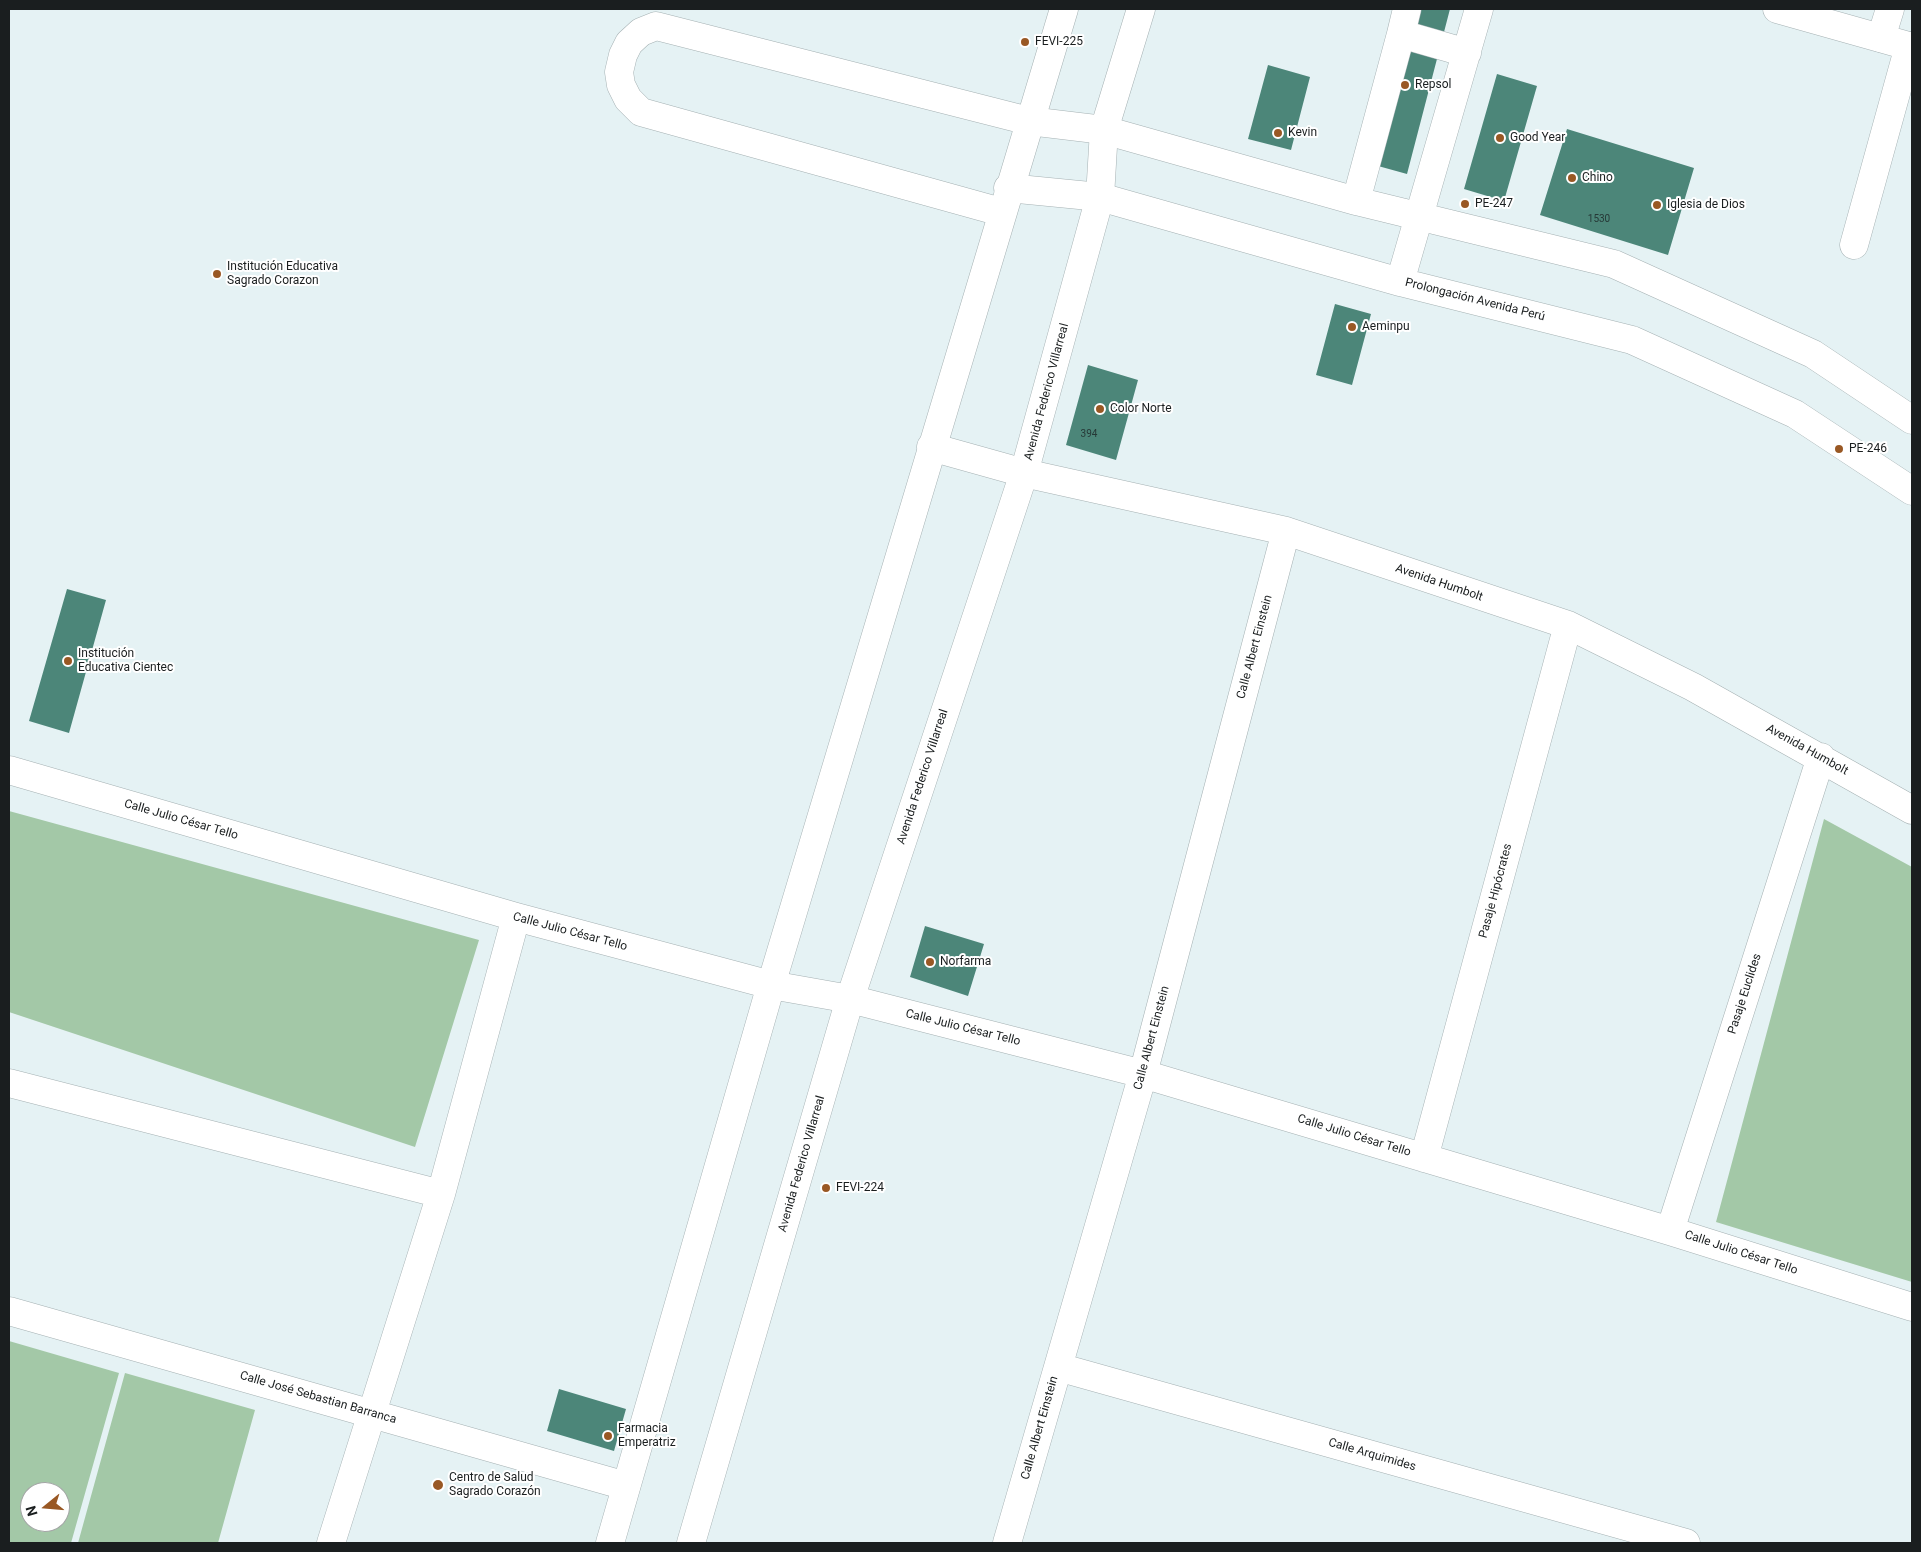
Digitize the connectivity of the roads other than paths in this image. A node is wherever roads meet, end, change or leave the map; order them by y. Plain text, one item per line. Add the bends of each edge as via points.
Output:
1 (1064, 9) edge
2 (1141, 9) edge
3 (1480, 9) edge
4 (1777, 9) edge
5 (1890, 9) edge
6 (1404, 22) edge
7 (1881, 38) junction
8 (1910, 46) edge
9 (1466, 53) junction
10 (1029, 121) junction
11 (1104, 130) junction
12 (1100, 197) junction
13 (1005, 200) junction
14 (1356, 201) junction
15 (1418, 216) junction
16 (1854, 245) dead end
17 (1400, 282) junction
18 (1912, 420) edge
19 (932, 447) junction
20 (1024, 472) junction
21 (1912, 491) edge
22 (1286, 531) junction
23 (1568, 625) junction
24 (1821, 757) junction
25 (9, 770) edge
26 (1912, 810) edge
27 (516, 917) junction
28 (771, 985) junction
29 (850, 999) junction
30 (1143, 1074) junction
31 (9, 1083) edge
32 (1424, 1158) junction
33 (441, 1194) junction
34 (1670, 1230) junction
35 (1912, 1307) edge
36 (9, 1311) edge
37 (1058, 1367) junction
38 (371, 1413) junction
39 (626, 1486) junction
40 (331, 1543) edge
41 (610, 1543) edge
42 (691, 1543) edge
43 (1007, 1543) edge
44 (1686, 1543) edge

1 - 10 street
2 - 11 street, Avenida Federico Villarreal
3 - 9 street
4 - 7 street
5 - 7 street
6 - 9 street
6 - 14 street
7 - 8 street
8 - 16 street
9 - 15 street
10 - 11 street
10 - 13 street
10 - 13 street, Prolongación Avenida Perú via 656,26 641,32 629,43 623,55 619,72 621,85 628,99 641,112
11 - 12 street, Avenida Federico Villarreal
11 - 14 street
12 - 13 street, Prolongación Avenida Perú
12 - 17 street, Prolongación Avenida Perú
12 - 20 street, Avenida Federico Villarreal
13 - 19 street
14 - 15 street
15 - 17 street
15 - 18 street via 1614,264 1814,354
17 - 21 street, Prolongación Avenida Perú via 1632,340 1795,414
19 - 20 street, Avenida Humbolt
19 - 28 street
20 - 22 street, Avenida Humbolt
20 - 29 street, Avenida Federico Villarreal
22 - 23 street, Avenida Humbolt
22 - 30 street, Calle Albert Einstein
23 - 24 street, Avenida Humbolt
23 - 32 street, Pasaje Hipócrates
24 - 26 street, Avenida Humbolt
24 - 34 street, Pasaje Euclides
25 - 27 street, Calle Julio César Tello
27 - 28 street, Calle Julio César Tello
27 - 33 street
28 - 29 street, Calle Julio César Tello
28 - 39 street
29 - 30 street, Calle Julio César Tello
29 - 42 street, Avenida Federico Villarreal
30 - 32 street, Calle Julio César Tello
30 - 37 street, Calle Albert Einstein
31 - 33 street
32 - 34 street, Calle Julio César Tello
33 - 38 street
34 - 35 street, Calle Julio César Tello
36 - 38 street, Calle José Sebastian Barranca
37 - 43 street, Calle Albert Einstein
37 - 44 street, Calle Arquimides
38 - 39 street, Calle José Sebastian Barranca
38 - 40 street
39 - 41 street

